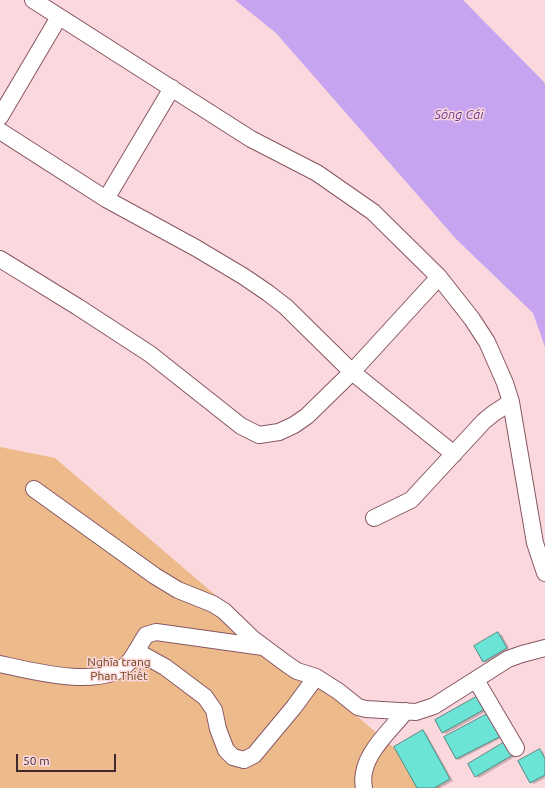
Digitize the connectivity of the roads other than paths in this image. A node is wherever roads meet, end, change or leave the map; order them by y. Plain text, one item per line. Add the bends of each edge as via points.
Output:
1 (33, 0) edge
2 (59, 17) junction
3 (172, 88) junction
4 (0, 117) edge
5 (0, 131) edge
6 (106, 199) junction
7 (0, 260) edge
8 (439, 277) junction
9 (352, 372) junction
10 (511, 402) junction
11 (454, 454) junction
12 (34, 490) dead end
13 (374, 518) dead end
14 (545, 573) edge
15 (265, 647) junction
16 (545, 648) edge
17 (136, 650) junction
18 (0, 664) edge
19 (316, 678) junction
20 (476, 680) junction
21 (406, 712) junction
22 (516, 748) dead end
23 (364, 788) edge

1 - 2 street
2 - 3 street
2 - 4 street
3 - 6 street
3 - 8 street via 251,139 317,173 345,192 373,212
5 - 6 street
6 - 9 street via 244,276 286,307
7 - 9 street via 150,354 241,426 259,435 278,432 294,425 307,416
8 - 9 street
8 - 10 street via 487,342
9 - 11 street
10 - 11 street via 484,421
10 - 14 street via 535,543
11 - 13 street via 412,500
12 - 15 street via 155,576 178,590 224,611
15 - 17 street via 156,632 146,635
15 - 19 street via 297,671
16 - 20 street via 508,659
17 - 18 street via 128,663 112,674 90,677 64,676
17 - 19 street via 165,667 205,697 214,710 226,750 233,757 244,760 254,755 266,742
19 - 21 street via 358,707
20 - 21 street via 434,706 416,712
20 - 22 street
21 - 23 street via 371,754 364,767

